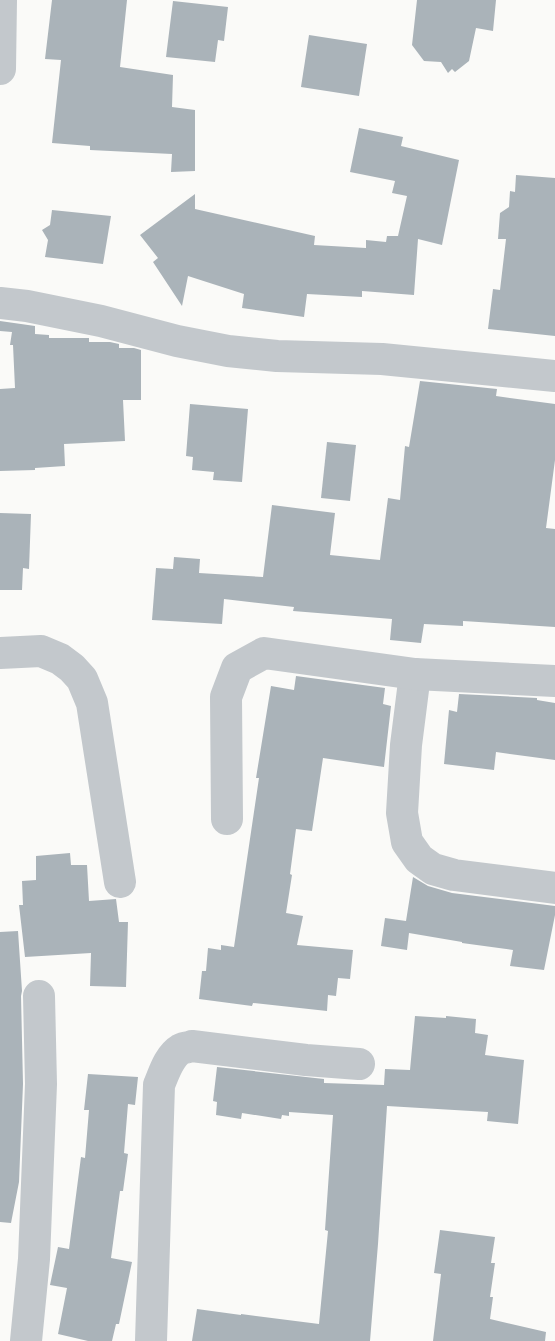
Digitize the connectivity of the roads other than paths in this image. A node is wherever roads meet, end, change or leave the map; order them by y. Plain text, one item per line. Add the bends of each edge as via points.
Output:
1 (1, 0) edge
2 (0, 69) edge
3 (0, 303) edge
4 (555, 376) edge
5 (0, 653) edge
6 (415, 674) junction
7 (555, 681) edge
8 (228, 819) dead end
9 (120, 882) dead end
10 (555, 888) edge
11 (39, 996) dead end
12 (359, 1064) dead end
13 (26, 1341) edge
14 (151, 1341) edge

1 - 2 street
3 - 4 street via 101,321 228,351 382,359
5 - 9 street via 41,651 60,659 82,679 92,703
6 - 7 street
6 - 8 street via 264,653 237,668 226,697
6 - 10 street via 402,813 407,842 419,859 433,869
11 - 13 street via 41,1084 34,1259
12 - 14 street via 192,1046 174,1057 159,1085

